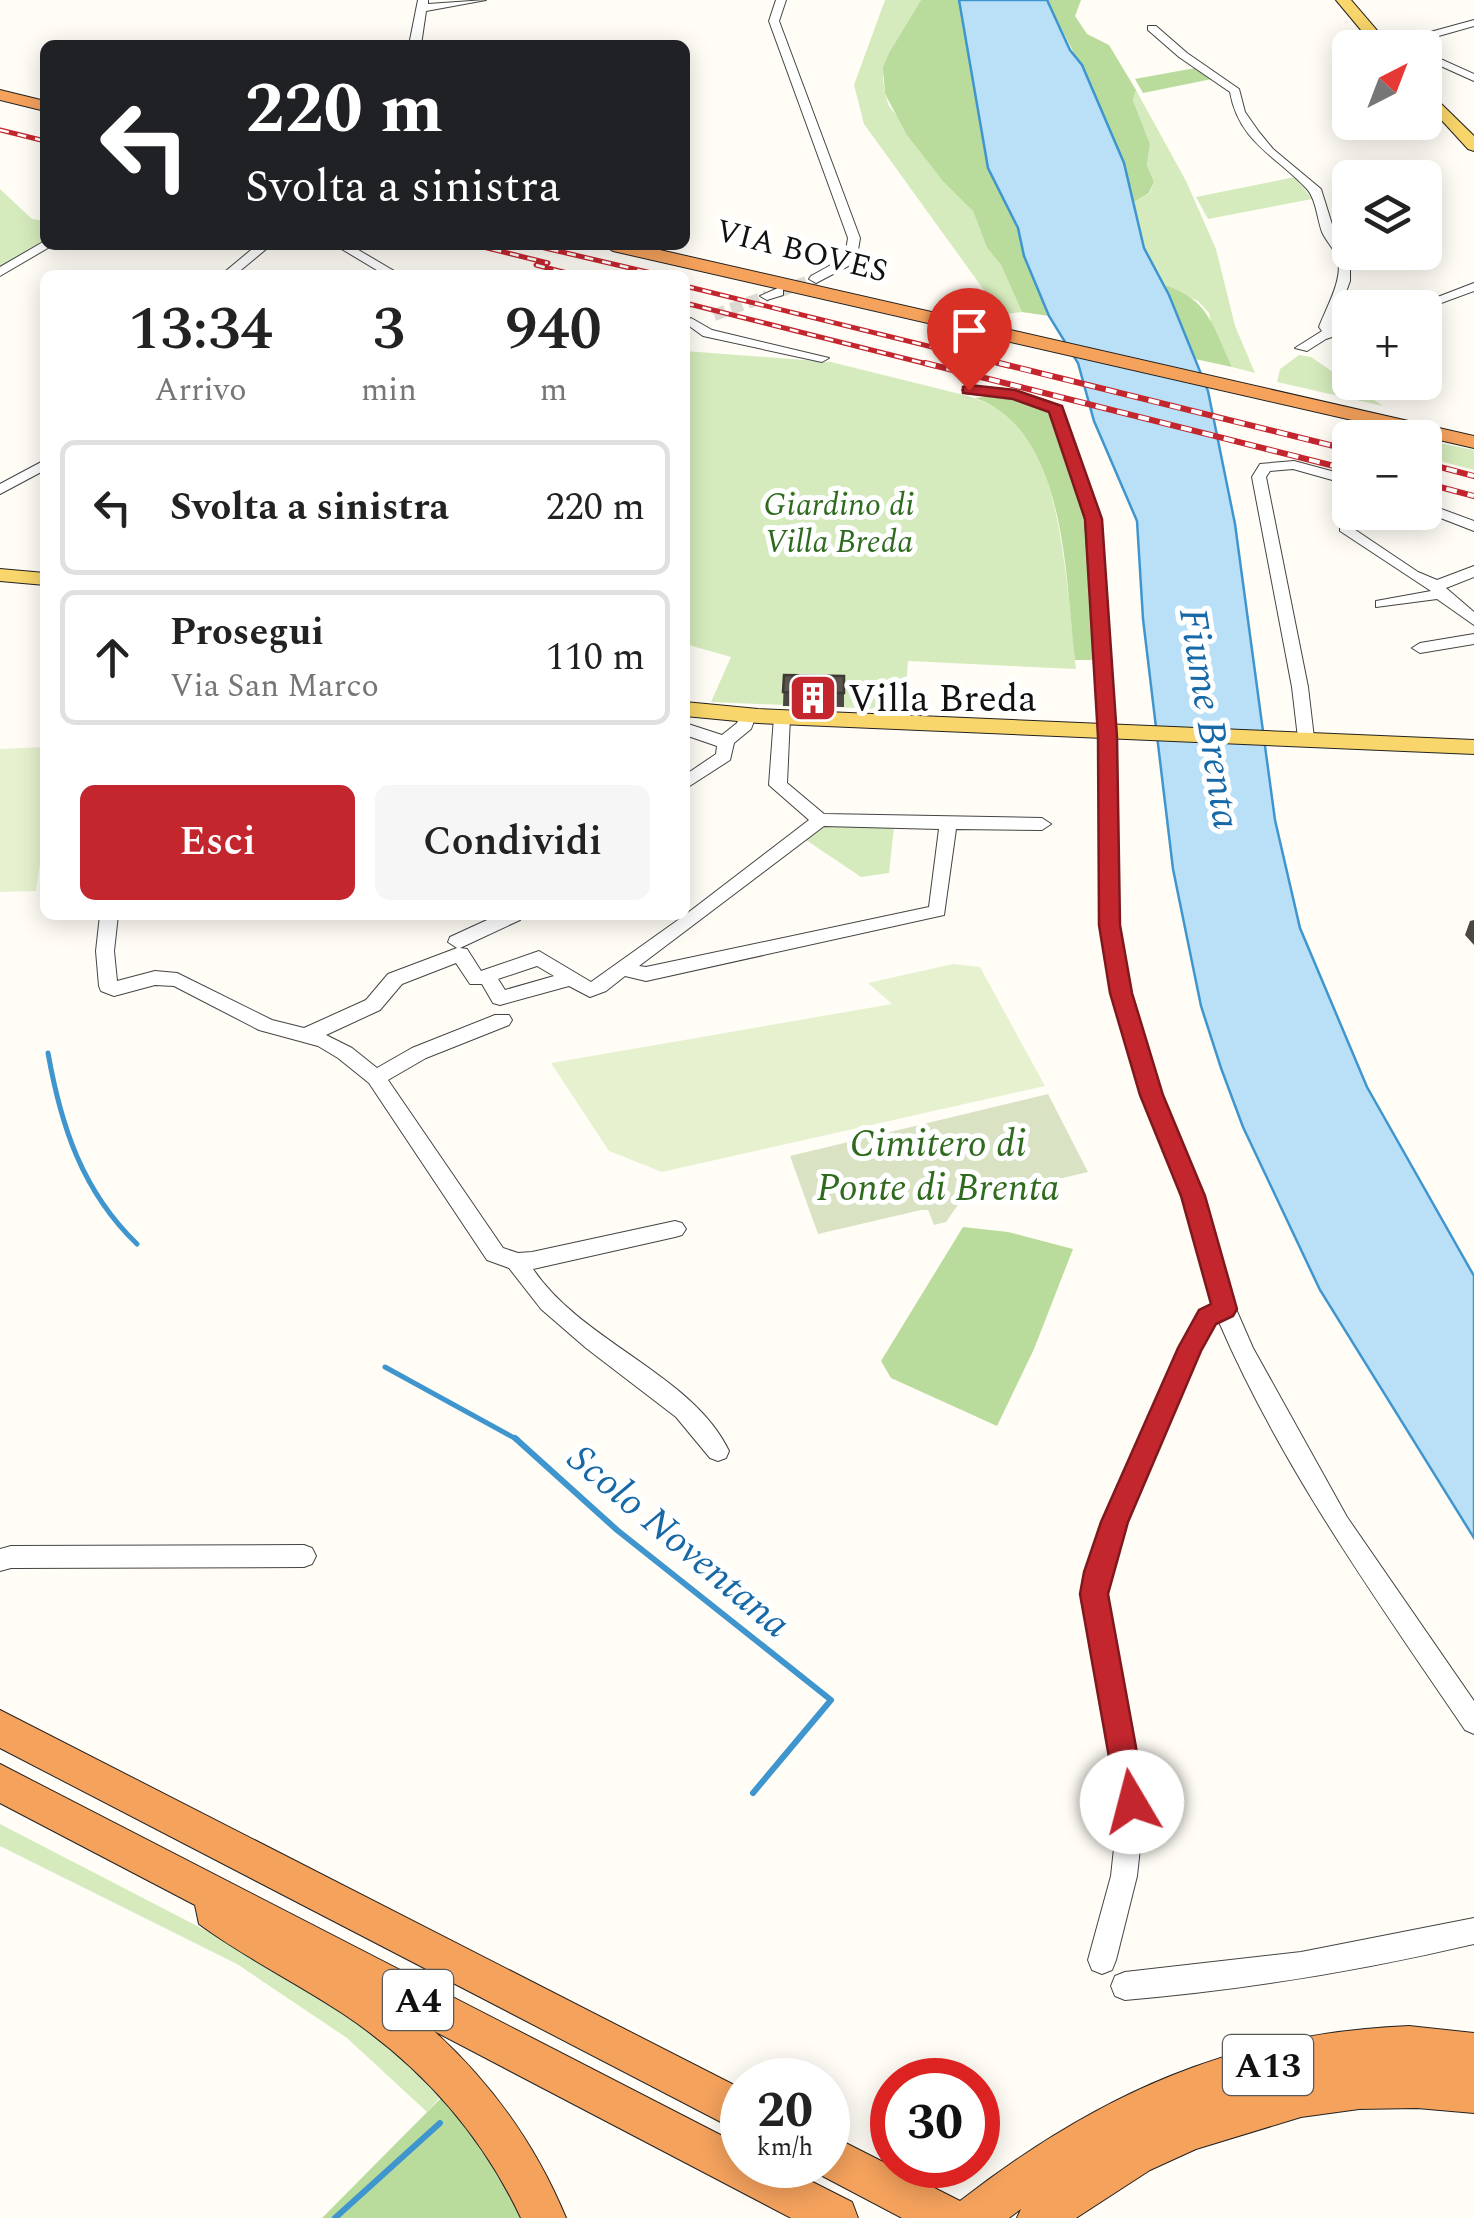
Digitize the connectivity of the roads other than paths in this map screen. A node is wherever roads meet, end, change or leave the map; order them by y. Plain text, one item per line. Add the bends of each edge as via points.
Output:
1 (482, 0) edge
2 (782, 0) edge
3 (1343, 0) edge
4 (422, 4) edge
5 (1474, 23) edge
6 (1152, 28) dead end
7 (1369, 30) edge
8 (1442, 32) edge
9 (416, 40) edge
10 (1442, 63) edge
11 (1474, 78) edge
12 (0, 86) edge
13 (0, 95) edge
14 (40, 96) edge
15 (40, 105) edge
16 (1442, 111) edge
17 (1474, 146) edge
18 (40, 249) edge
19 (258, 250) edge
20 (350, 250) edge
21 (635, 250) edge
22 (676, 250) edge
23 (233, 270) edge
24 (385, 270) edge
25 (0, 272) edge
26 (816, 279) tunnel mouth
27 (1474, 287) edge
28 (1339, 290) edge
29 (1442, 298) edge
30 (1332, 309) edge
31 (714, 315) tunnel mouth
32 (690, 322) edge
33 (690, 324) edge
34 (991, 330) junction
35 (1332, 333) joint
36 (1302, 348) dead end
37 (822, 358) dead end
38 (969, 390) dead end
39 (1474, 432) edge
40 (1474, 442) edge
41 (40, 467) edge
42 (1332, 475) edge
43 (0, 490) edge
44 (1442, 514) edge
45 (1474, 526) edge
46 (1348, 530) edge
47 (1474, 571) edge
48 (0, 575) edge
49 (40, 579) edge
50 (1438, 590) junction
51 (1382, 604) dead end
52 (1474, 620) edge
53 (1474, 638) edge
54 (1420, 648) dead end
55 (690, 710) edge
56 (748, 716) junction
57 (782, 718) junction
58 (690, 730) edge
59 (1116, 730) junction
60 (1300, 736) junction
61 (726, 741) junction
62 (1474, 747) edge
63 (690, 780) edge
64 (820, 820) junction
65 (948, 823) junction
66 (1042, 824) dead end
67 (690, 917) edge
68 (108, 920) edge
69 (503, 920) edge
70 (686, 920) edge
71 (457, 942) dead end
72 (622, 968) junction
73 (502, 1020) dead end
74 (305, 1036) junction
75 (376, 1078) junction
76 (675, 1229) dead end
77 (517, 1262) junction
78 (1225, 1309) junction
79 (718, 1451) dead end
80 (304, 1556) dead end
81 (0, 1560) edge
82 (1474, 1722) edge
83 (0, 1728) edge
84 (0, 1782) edge
85 (143, 1858) junction
86 (1474, 1931) edge
87 (1102, 1960) dead end
88 (1124, 1986) dead end
89 (1474, 2054) edge
90 (1474, 2092) edge
91 (720, 2101) edge
92 (1091, 2157) junction
93 (850, 2167) edge
94 (544, 2218) edge
95 (836, 2218) edge
96 (947, 2218) edge
97 (974, 2218) edge
98 (1039, 2218) edge

1 - 4 street
2 - 26 street via 774,21 854,238 851,259
3 - 7 main road
4 - 9 street
5 - 8 street
6 - 28 street via 1236,90 1238,112 1255,135 1315,189 1328,234 1344,259
10 - 11 street
12 - 14 highway
13 - 15 highway
16 - 17 main road
18 - 25 street
19 - 23 street
20 - 24 street
21 - 34 highway, VIA BOVES
22 - 34 highway, VIA BOVES
27 - 29 street
30 - 35 street via 1326,326
31 - 32 street
33 - 37 street
34 - 39 highway, VIA BOVES
34 - 40 highway, VIA BOVES
35 - 36 street
38 - 59 street via 1044,402 1063,420 1097,544
41 - 43 street
42 - 60 street via 1288,464 1265,467 1259,477 1300,688
44 - 45 street
46 - 50 street
47 - 50 street
48 - 49 main road
50 - 51 street
50 - 52 street
53 - 54 street
55 - 56 main road
56 - 57 main road
56 - 61 street
57 - 59 main road
57 - 64 street via 778,785
58 - 61 street
59 - 60 main road
59 - 78 street via 1110,925 1121,993
60 - 62 main road
61 - 63 street via 724,756
64 - 65 street
64 - 67 street
65 - 66 street
65 - 72 street via 938,911 646,974
68 - 74 street via 108,986 167,977 266,1025
69 - 71 street
70 - 72 street
72 - 74 street via 590,990 568,978 500,998 487,976 477,979 460,954 395,979 373,1004
73 - 75 street
74 - 75 street via 345,1053
75 - 77 street via 487,1246
76 - 77 street
77 - 79 street via 560,1310 687,1412
78 - 82 street via 1339,1524
78 - 87 street via 1208,1317 1190,1348 1098,1572 1094,1594 1132,1802 1124,1876
80 - 81 street
83 - 91 highway, A4
84 - 85 highway, A4
85 - 94 highway via 251,1939 355,1997 433,2056 508,2147
85 - 95 highway, A4
86 - 88 street via 1384,1953
89 - 92 highway, A13 via 1354,2050 1249,2070 1142,2108
90 - 92 highway via 1355,2089 1286,2100
92 - 97 highway, A13 via 1018,2181
92 - 98 highway, A13
93 - 96 highway

